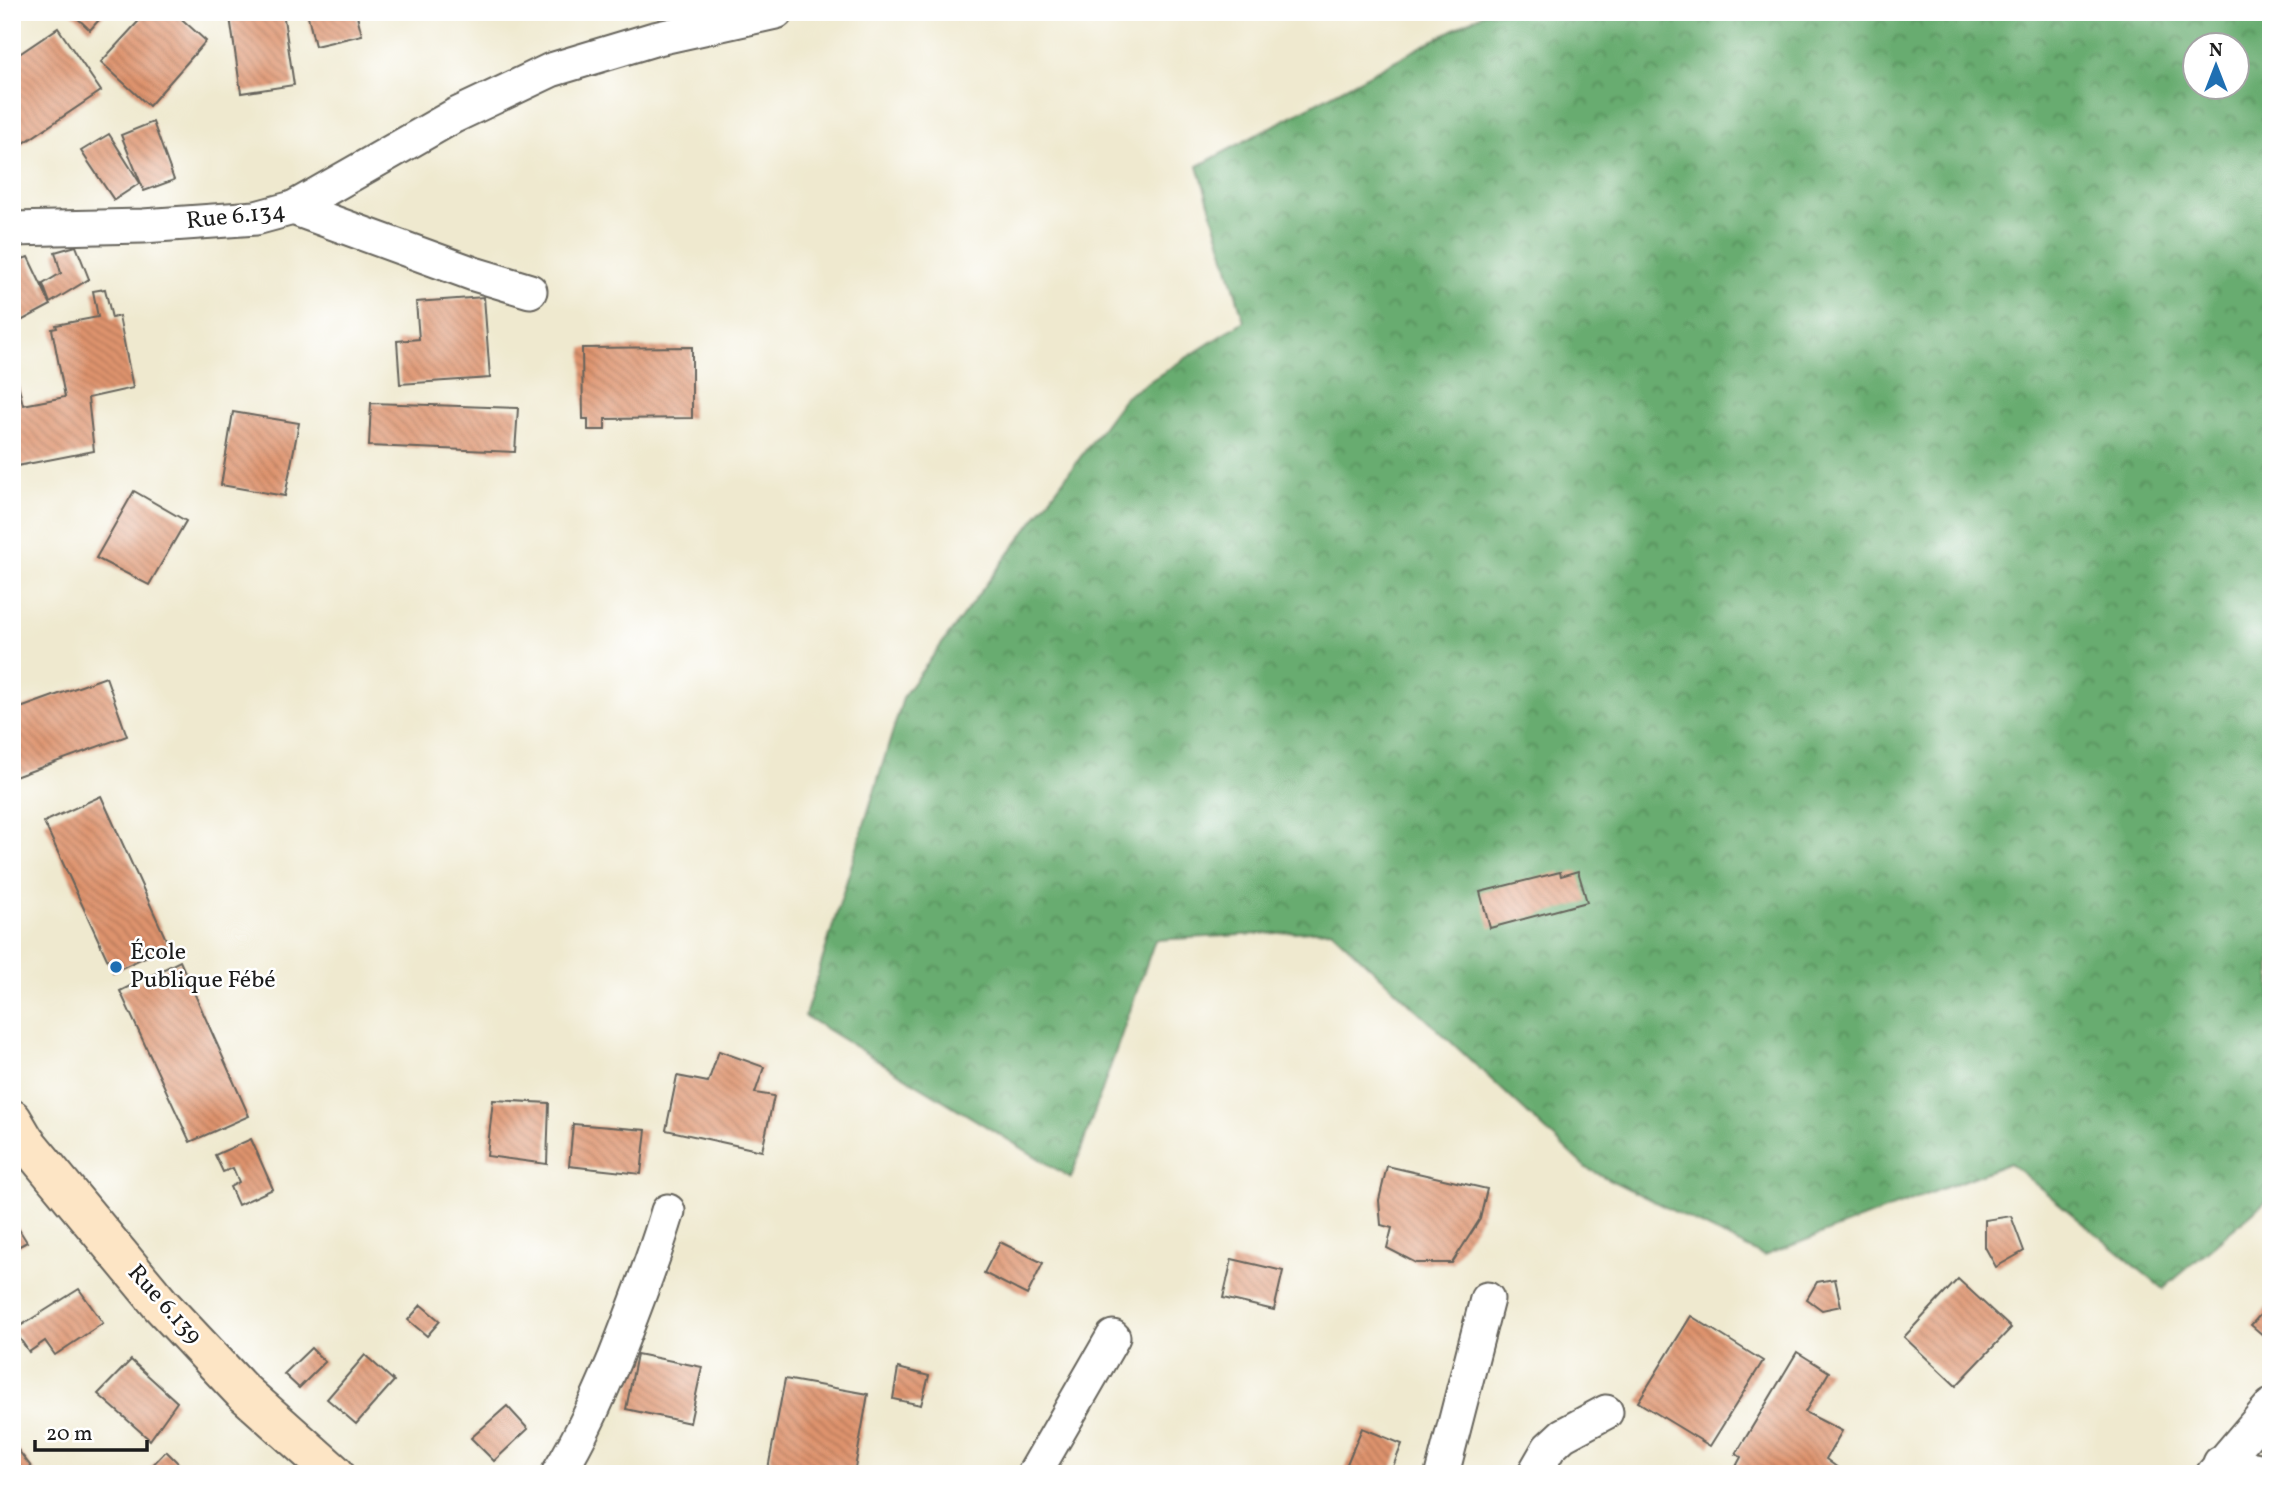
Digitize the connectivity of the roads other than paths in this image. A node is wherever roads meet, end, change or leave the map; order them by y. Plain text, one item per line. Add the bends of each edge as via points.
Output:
1 (776, 12) edge
2 (293, 208) junction
3 (12, 229) edge
4 (530, 291) dead end
5 (12, 1119) edge
6 (668, 1211) dead end
7 (1487, 1299) dead end
8 (1113, 1337) dead end
9 (2271, 1406) edge
10 (1606, 1412) dead end
11 (2217, 1468) edge
12 (2271, 1472) edge
13 (335, 1474) edge
14 (558, 1474) edge
15 (1034, 1474) edge
16 (1442, 1474) edge
17 (1534, 1474) edge

1 - 2 street via 654,39 551,71 454,116
2 - 3 street, Rue 6.134 via 256,218
2 - 4 street, Rue 6.134
5 - 13 street, Rue 6.139 via 25,1141 161,1305 242,1390
6 - 14 street via 649,1275 595,1405
7 - 16 street
8 - 15 street
9 - 11 street
10 - 17 street via 1563,1435
11 - 12 street

